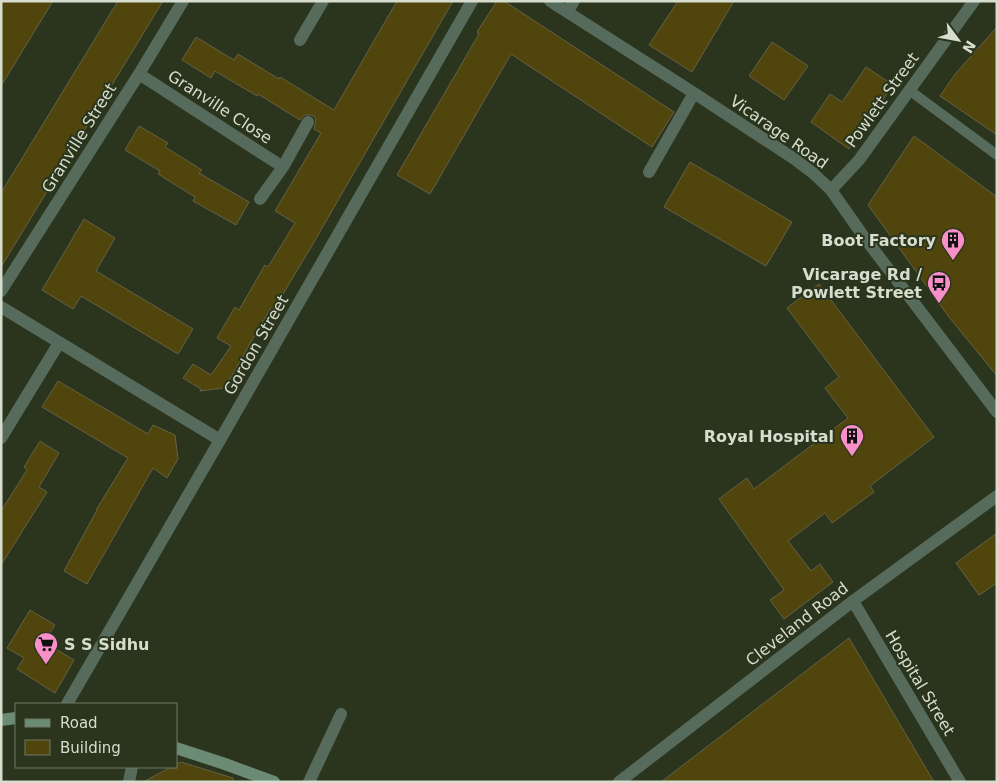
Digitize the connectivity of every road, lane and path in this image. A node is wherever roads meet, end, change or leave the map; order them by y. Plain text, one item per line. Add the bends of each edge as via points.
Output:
1 (183, 1) edge
2 (323, 1) edge
3 (472, 1) edge
4 (550, 1) edge
5 (574, 1) edge
6 (974, 1) edge
7 (567, 12) junction
8 (300, 40) dead end
9 (139, 74) junction
10 (909, 90) junction
11 (694, 94) junction
12 (308, 122) dead end
13 (997, 155) edge
14 (283, 167) junction
15 (649, 172) dead end
16 (831, 190) junction
17 (260, 199) dead end
18 (1, 291) edge
19 (1, 307) edge
20 (59, 343) junction
21 (997, 412) edge
22 (1, 438) edge
23 (220, 440) junction
24 (997, 496) edge
25 (853, 602) junction
26 (68, 703) edge
27 (341, 714) dead end
28 (15, 718) edge
29 (1, 720) edge
30 (178, 749) edge
31 (132, 768) edge
32 (129, 782) edge
33 (274, 782) edge
34 (309, 782) edge
35 (619, 782) edge
36 (960, 782) edge

1 - 9 street, Granville Street
2 - 8 street
3 - 23 street, Gordon Street
4 - 7 street, Vicarage Road
5 - 7 street
6 - 10 street, Powlett Street
7 - 11 street, Vicarage Road
9 - 14 street, Granville Close
9 - 18 street, Granville Street
10 - 13 lane
10 - 16 street, Powlett Street via 859,160
11 - 15 street
11 - 16 street, Vicarage Road via 793,158
12 - 14 street, Granville Close
14 - 17 street, Granville Close
16 - 21 street, Vicarage Road
19 - 20 street
20 - 22 street
20 - 23 street
23 - 26 street, Gordon Street
24 - 25 street, Cleveland Road
25 - 35 street, Cleveland Road
25 - 36 street, Hospital Street
27 - 34 street
28 - 29 street
30 - 33 street
31 - 32 street

